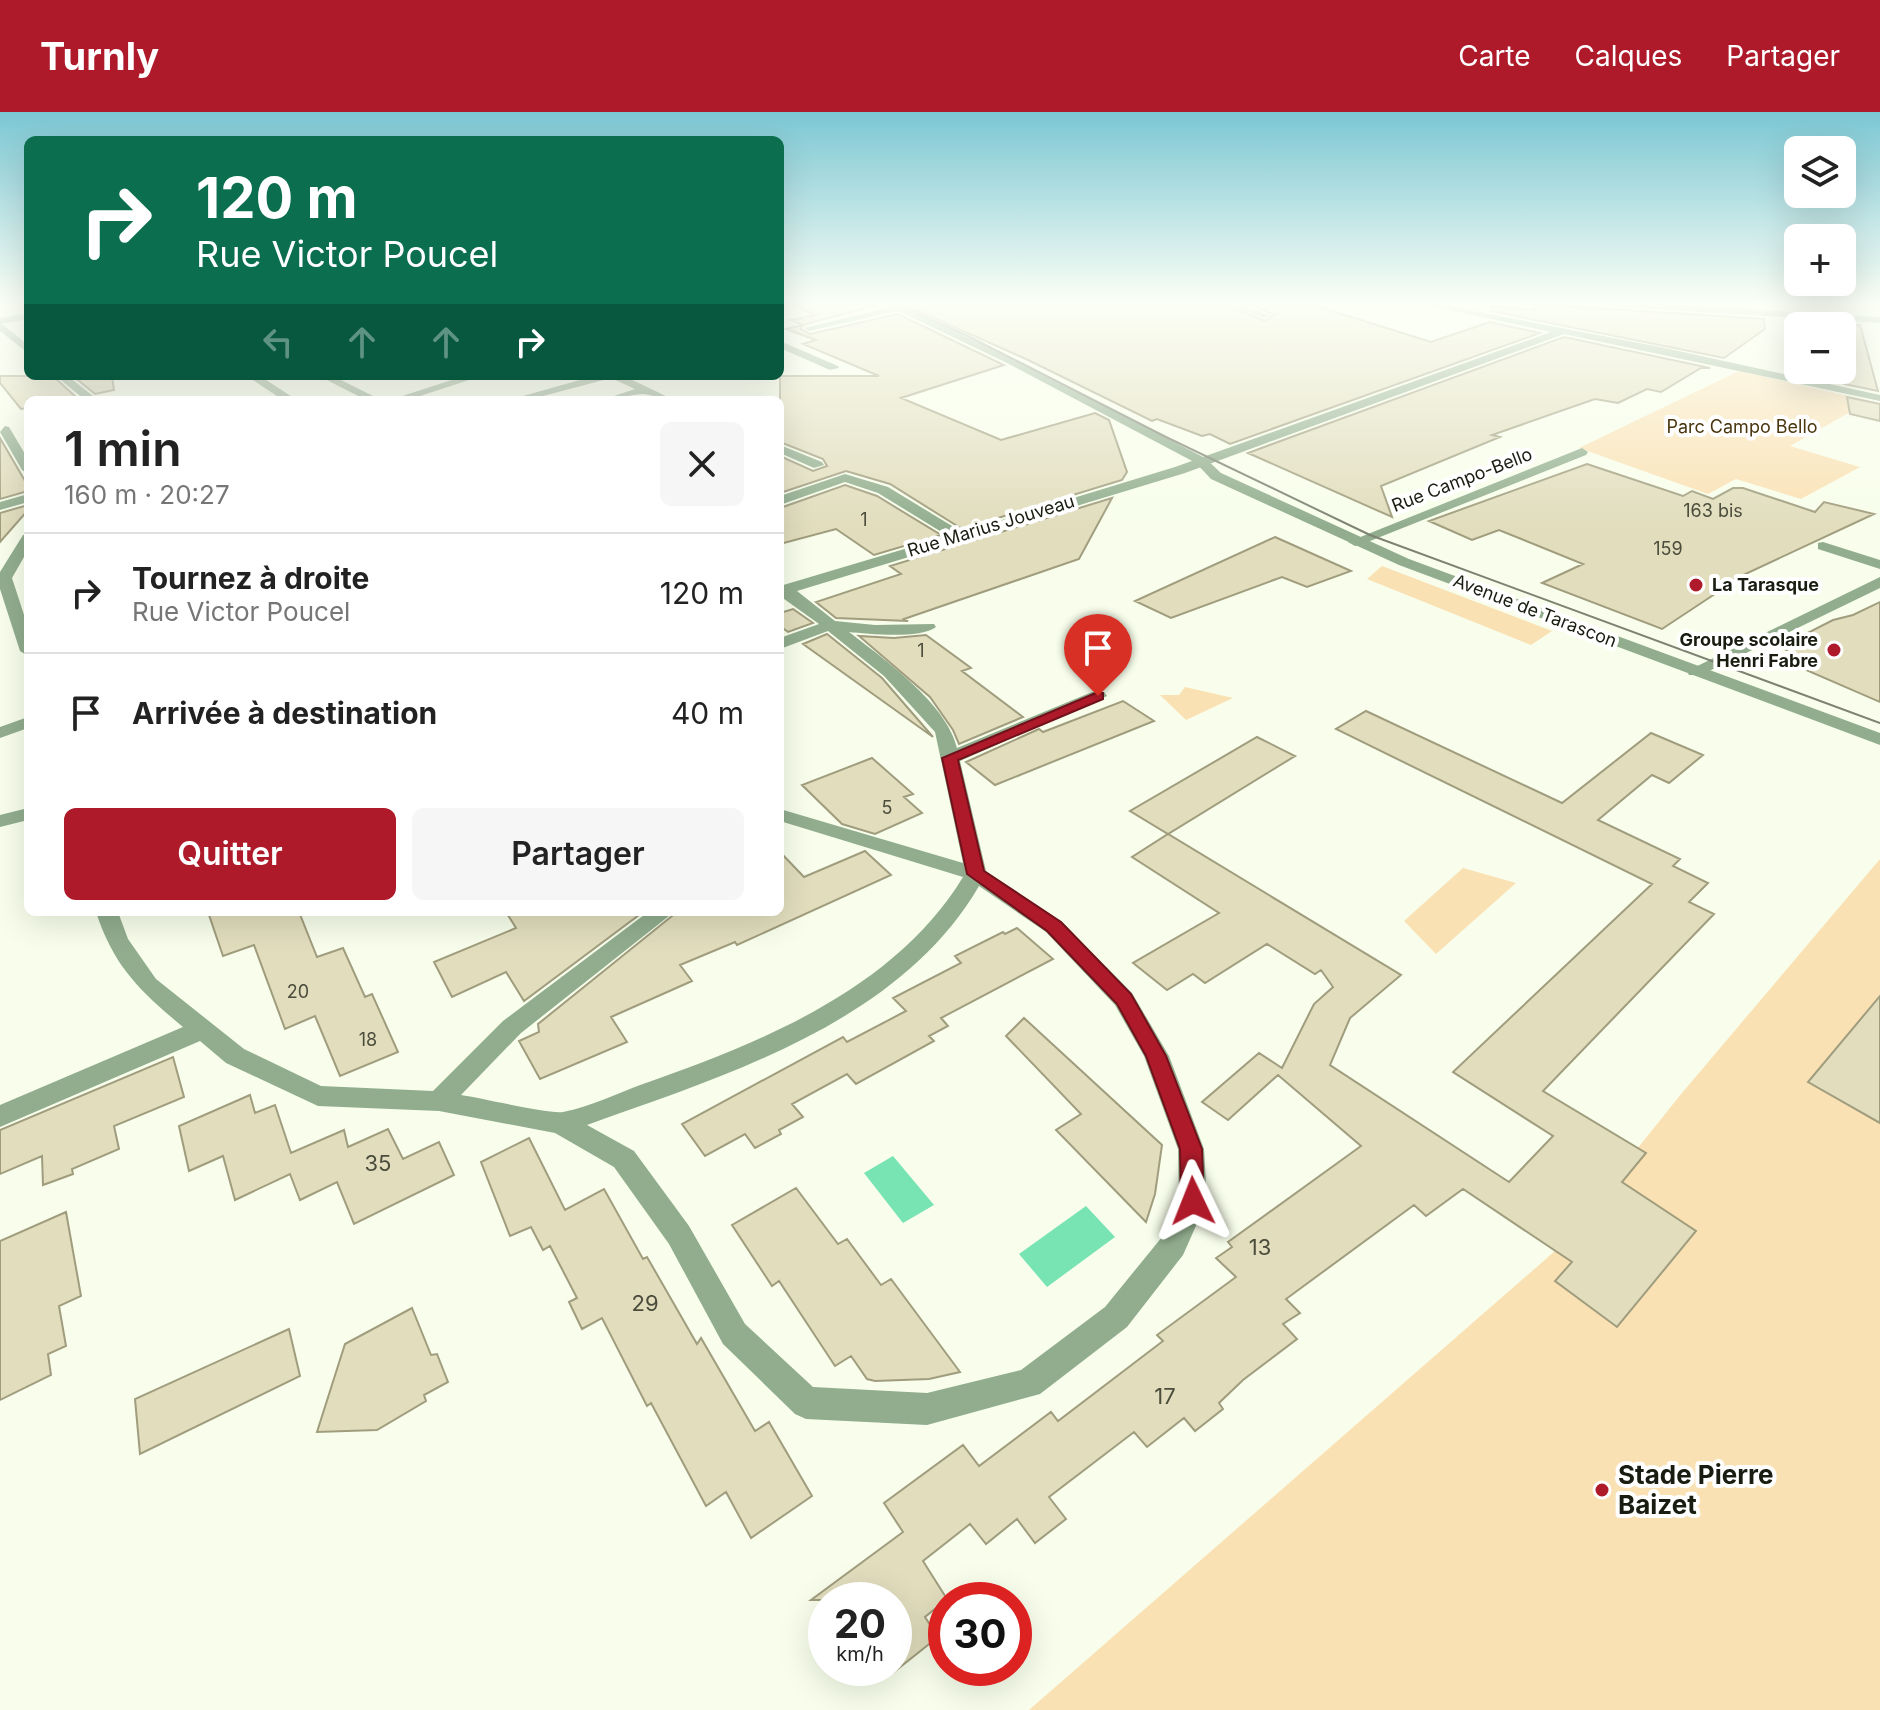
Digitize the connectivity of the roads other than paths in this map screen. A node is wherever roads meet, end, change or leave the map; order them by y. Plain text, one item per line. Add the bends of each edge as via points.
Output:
1 (1044, 379) edge
2 (1430, 379) edge
3 (1786, 379) edge
4 (66, 380) edge
5 (258, 380) edge
6 (332, 380) edge
7 (463, 380) edge
8 (592, 380) edge
9 (624, 380) edge
10 (645, 390) junction
11 (87, 396) edge
12 (284, 396) edge
13 (366, 396) edge
14 (409, 396) edge
15 (530, 396) edge
16 (623, 396) edge
17 (659, 396) edge
18 (1880, 398) edge
19 (5, 430) dead end
20 (784, 451) edge
21 (1582, 452) dead end
22 (1201, 461) junction
23 (24, 463) edge
24 (818, 465) dead end
25 (24, 499) edge
26 (784, 500) edge
27 (0, 506) edge
28 (959, 536) junction
29 (1355, 542) junction
30 (24, 545) edge
31 (1823, 546) dead end
32 (1880, 565) edge
33 (1880, 582) edge
34 (784, 589) edge
35 (784, 591) edge
36 (830, 625) junction
37 (928, 627) dead end
38 (24, 639) edge
39 (784, 642) edge
40 (1695, 671) junction
41 (1098, 696) dead end
42 (24, 724) edge
43 (0, 733) edge
44 (1880, 739) edge
45 (950, 758) junction
46 (24, 815) edge
47 (784, 816) edge
48 (0, 821) edge
49 (976, 874) junction
50 (108, 916) edge
51 (658, 916) edge
52 (201, 1030) junction
53 (439, 1101) junction
54 (0, 1116) edge
55 (561, 1123) junction

1 - 22 street, Avenue de Tarascon
2 - 22 street, Rue Marius Jouveau
3 - 18 street
4 - 11 street
5 - 12 street
6 - 13 street
7 - 14 street
8 - 15 street
9 - 10 street
10 - 16 street
10 - 17 street
19 - 23 street
20 - 24 street
21 - 29 street, Rue Campo-Bello
22 - 28 street, Rue Marius Jouveau
22 - 29 street, Avenue de Tarascon via 1216,476
25 - 27 street
26 - 28 street via 845,478 883,490
28 - 34 street, Rue Marius Jouveau
29 - 40 street, Avenue de Tarascon
30 - 38 street via 4,578
31 - 32 street
33 - 40 street
35 - 36 street
36 - 37 street via 875,630
36 - 39 street
36 - 45 street via 890,672 944,731
40 - 44 street, Avenue de Tarascon
41 - 45 street
42 - 43 street
45 - 49 street
46 - 48 street
47 - 49 street
49 - 55 street via 951,916 908,957 835,1012 724,1066
49 - 55 street via 1054,927 1124,999 1156,1056 1191,1149 1193,1201 1173,1246 1116,1317 1029,1383 927,1409 806,1403 734,1334 679,1235 624,1159
50 - 52 street via 117,941 148,985
51 - 53 street via 512,1027
52 - 53 street via 235,1056 318,1096
52 - 54 street
53 - 55 street

